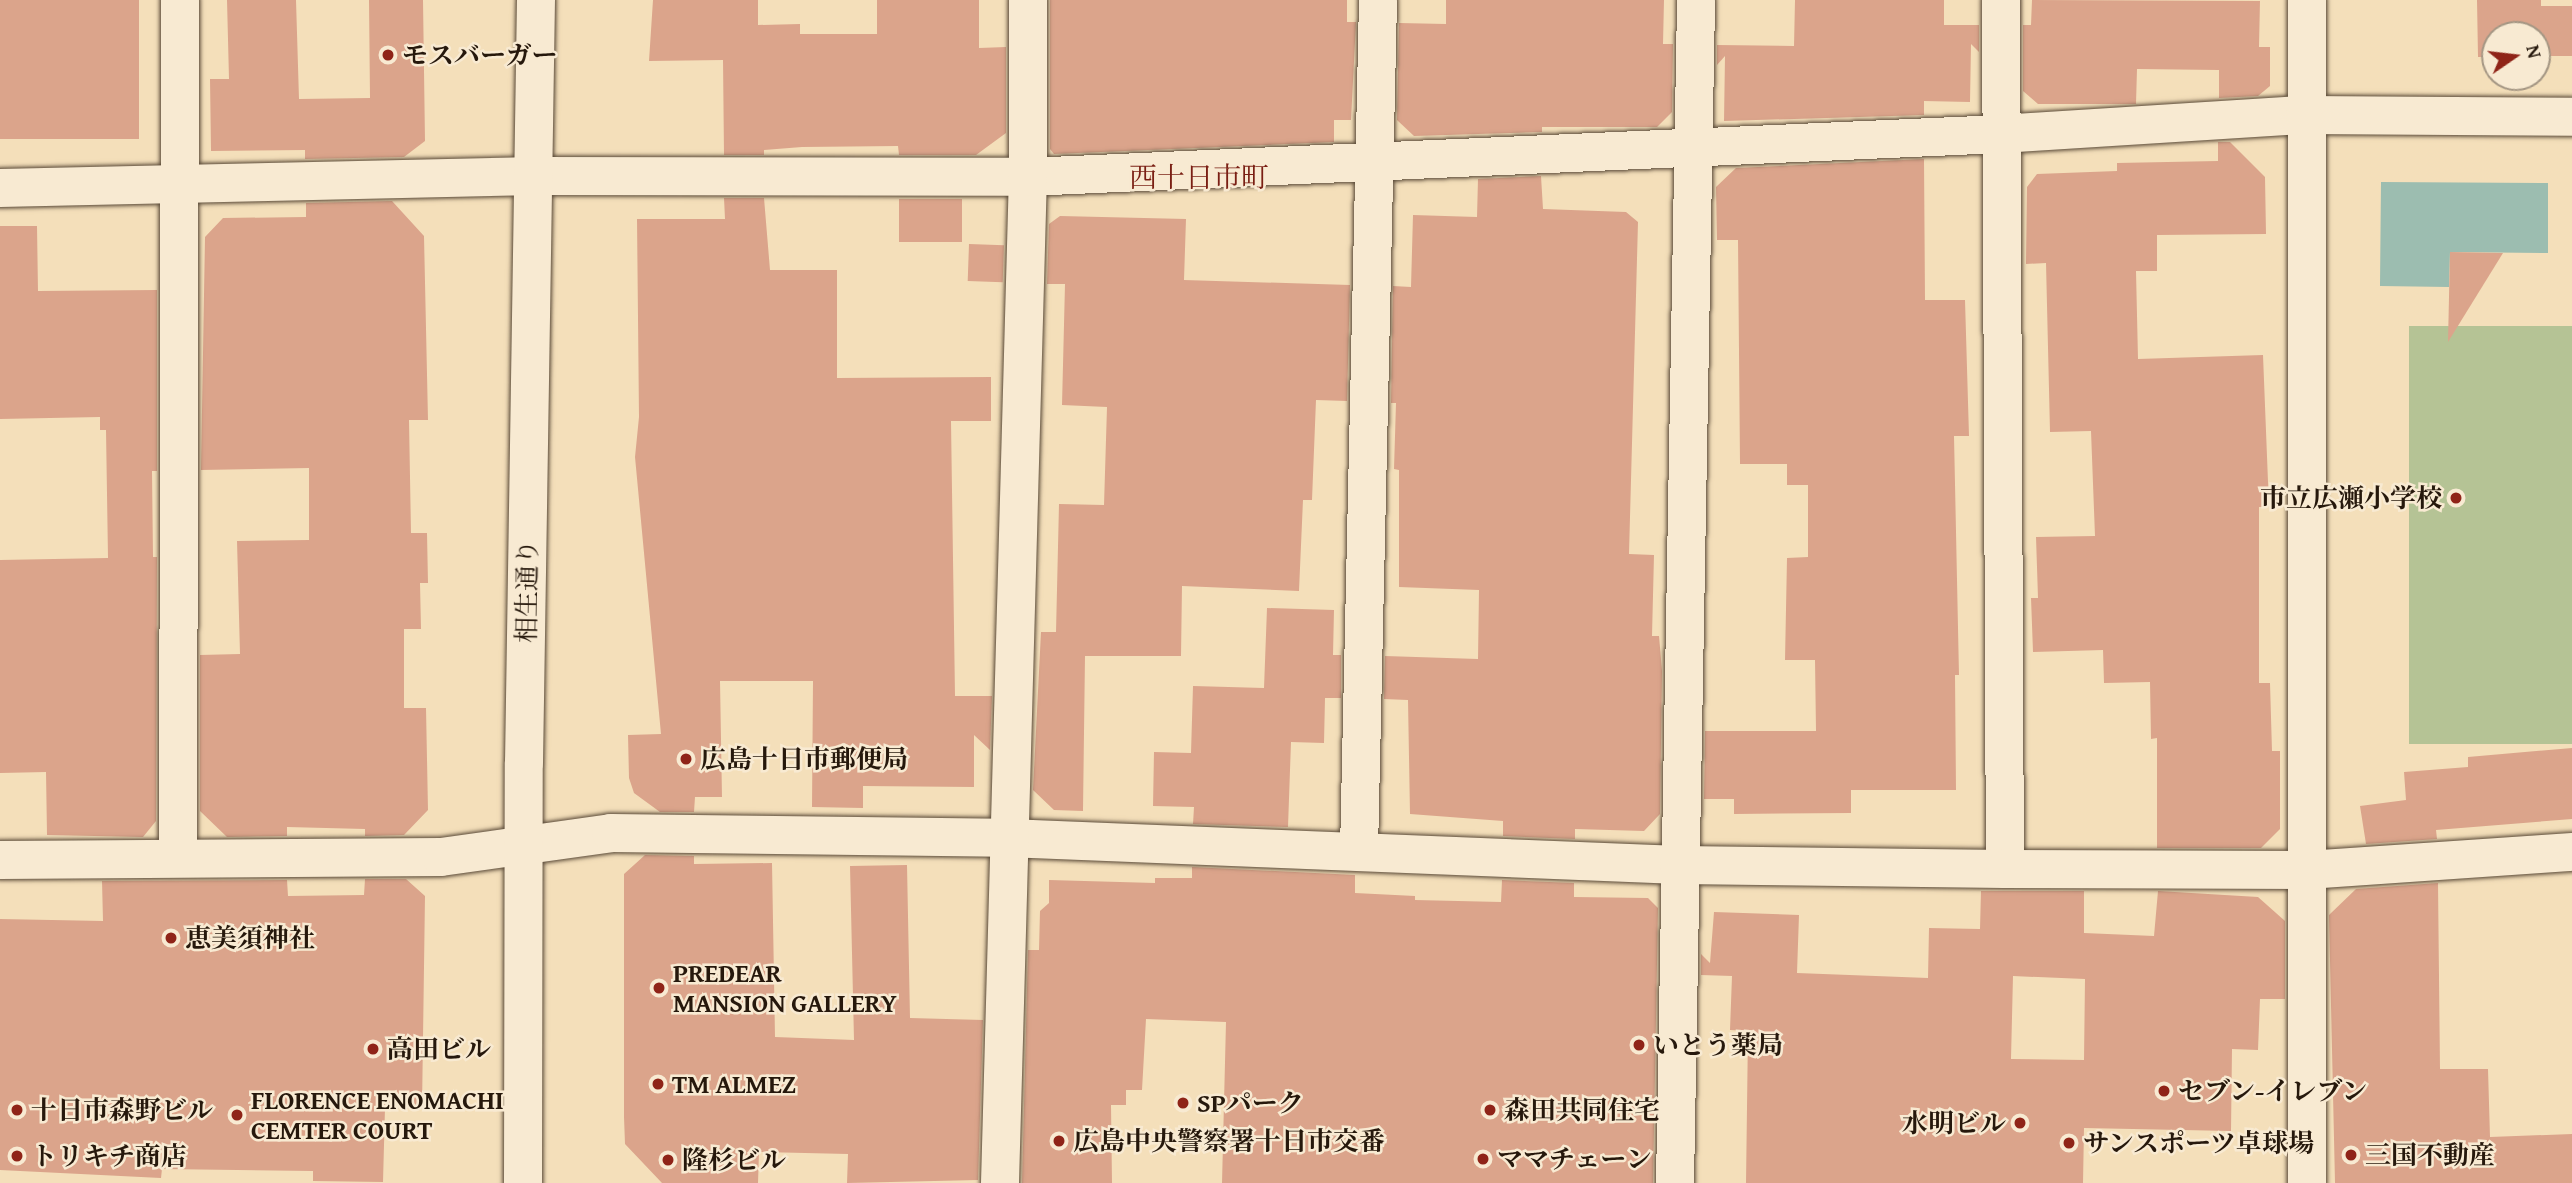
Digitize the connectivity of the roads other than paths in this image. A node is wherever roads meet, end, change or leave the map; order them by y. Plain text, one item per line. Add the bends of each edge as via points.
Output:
1 (180, 0) edge
2 (536, 0) edge
3 (1028, 0) edge
4 (1378, 0) edge
5 (1696, 0) edge
6 (2001, 0) edge
7 (2307, 0) edge
8 (2305, 115) junction
9 (2572, 117) edge
10 (2000, 134) junction
11 (1694, 148) junction
12 (1374, 164) junction
13 (536, 176) junction
14 (1028, 177) junction
15 (181, 184) junction
16 (0, 188) edge
17 (1007, 838) junction
18 (524, 845) junction
19 (1359, 851) junction
20 (2572, 852) edge
21 (178, 858) junction
22 (0, 860) edge
23 (1679, 865) junction
24 (2005, 869) junction
25 (2307, 870) junction
26 (523, 1183) edge
27 (999, 1183) edge
28 (1675, 1183) edge
29 (2307, 1183) edge

1 - 15 street
2 - 13 street, 相生通り
3 - 14 street
4 - 12 street
5 - 11 street
6 - 10 street
7 - 8 street
8 - 9 street
8 - 10 street
8 - 25 street
10 - 11 street
10 - 24 street
11 - 12 street
11 - 23 street
12 - 14 street
12 - 19 street
13 - 14 street
13 - 15 street
13 - 18 street, 相生通り
14 - 17 street
15 - 16 street
15 - 21 street
17 - 18 street via 611,833
17 - 19 street
17 - 27 street
18 - 21 street via 441,857
18 - 26 street, 相生通り
19 - 23 street
20 - 25 street
21 - 22 street
23 - 24 street
23 - 28 street
24 - 25 street
25 - 29 street

